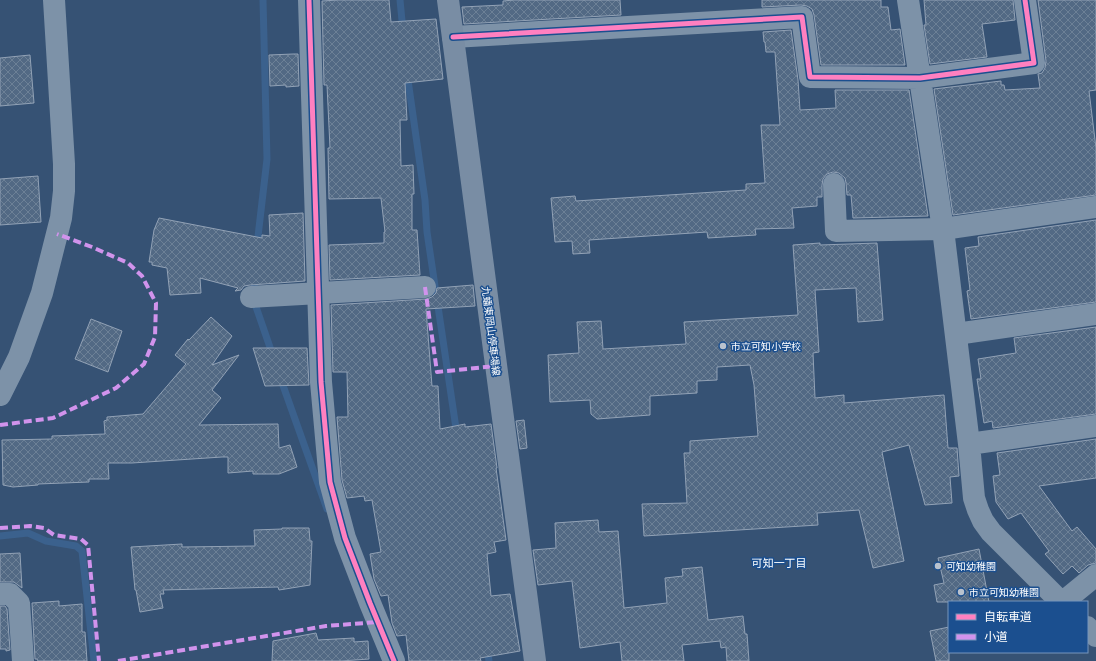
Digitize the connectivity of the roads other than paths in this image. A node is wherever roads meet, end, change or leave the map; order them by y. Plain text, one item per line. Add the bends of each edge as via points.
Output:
1 (54, 0) edge
2 (308, 0) edge
3 (448, 0) edge
4 (908, 0) edge
5 (1025, 0) edge
6 (453, 37) junction
7 (920, 78) junction
8 (834, 184) dead end
9 (1096, 207) edge
10 (943, 229) junction
11 (425, 287) dead end
12 (319, 292) junction
13 (254, 297) dead end
14 (1096, 314) edge
15 (956, 334) junction
16 (0, 395) edge
17 (1096, 426) edge
18 (970, 444) junction
19 (1096, 575) edge
20 (0, 594) edge
21 (1061, 601) edge
22 (1063, 601) edge
23 (1088, 628) edge
24 (1096, 636) edge
25 (23, 661) edge
26 (394, 661) edge
27 (535, 661) edge

1 - 16 street via 64,191 42,293 19,357
2 - 12 street
3 - 6 main road, 九蟠東岡山停車場線
4 - 7 street
5 - 7 street via 1034,63
6 - 7 street via 802,17 810,77
6 - 27 main road, 九蟠東岡山停車場線
7 - 10 street
8 - 10 street via 836,231
9 - 10 street
10 - 15 street
11 - 12 street
12 - 13 street
12 - 26 street via 321,382 330,482 345,538
14 - 15 street
15 - 18 street
17 - 18 street
18 - 21 street via 974,498 983,521 998,540
19 - 22 street
20 - 25 street via 10,594 19,603
23 - 24 street

